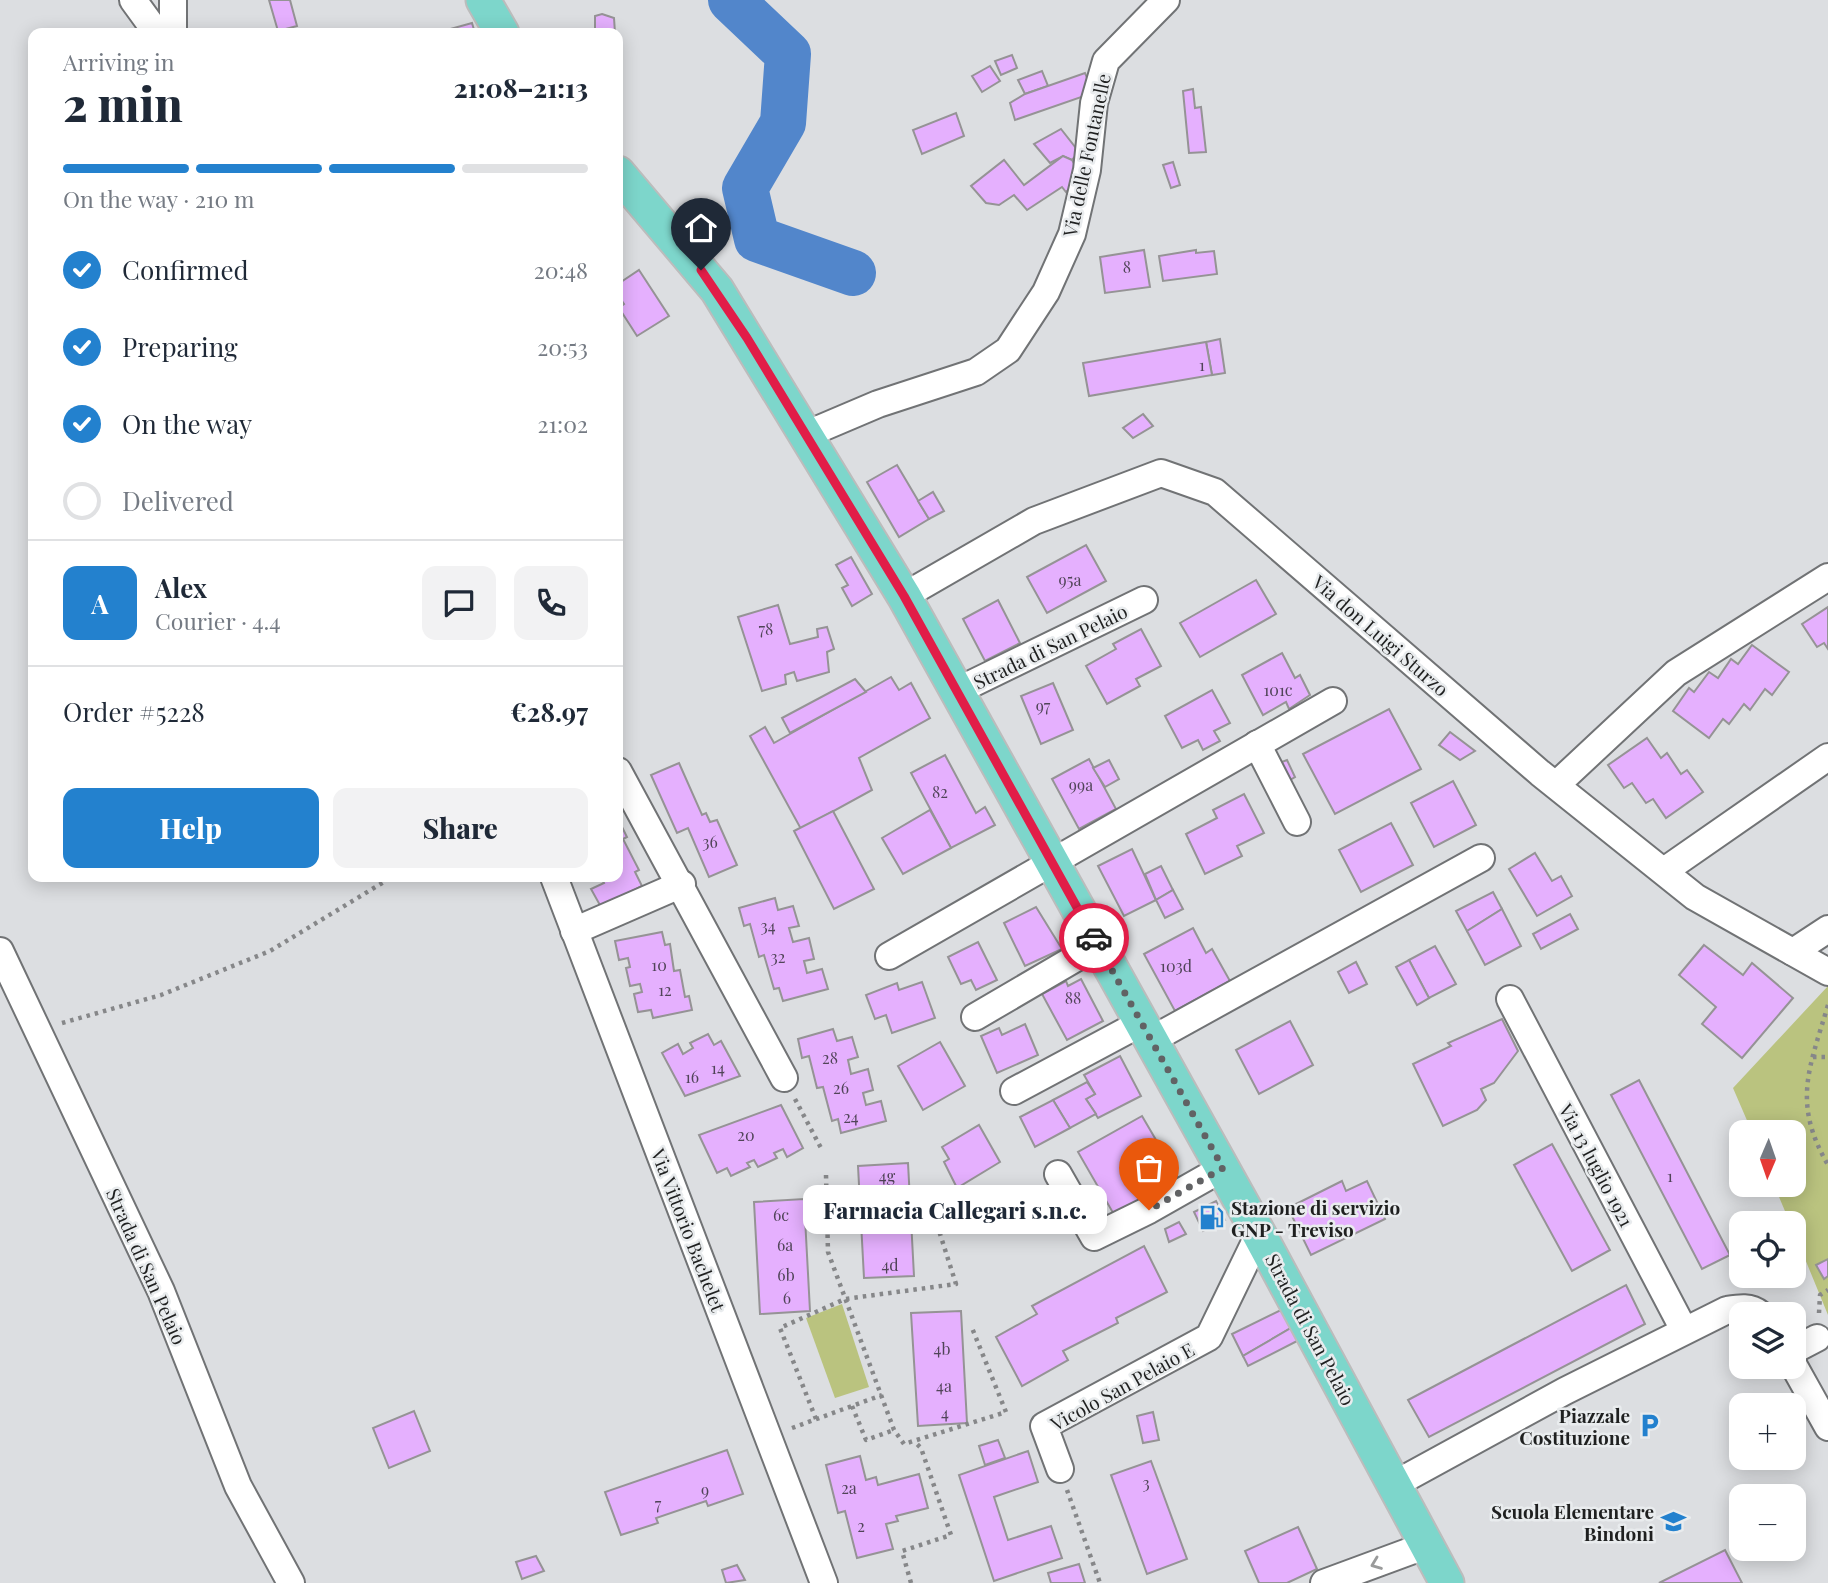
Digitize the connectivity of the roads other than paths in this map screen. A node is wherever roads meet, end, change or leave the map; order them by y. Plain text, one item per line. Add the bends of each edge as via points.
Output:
1 (133, 0) edge
2 (173, 0) edge
3 (483, 0) edge
4 (1166, 0) edge
5 (153, 28) edge
6 (173, 28) edge
7 (499, 28) edge
8 (623, 179) edge
9 (805, 435) junction
10 (1828, 577) edge
11 (904, 596) junction
12 (1144, 600) dead end
13 (957, 691) junction
14 (1333, 701) dead end
15 (1257, 744) junction
16 (1828, 757) edge
17 (623, 780) edge
18 (1556, 785) junction
19 (1297, 822) dead end
20 (1481, 858) dead end
21 (1052, 862) junction
22 (1664, 872) junction
23 (556, 882) edge
24 (682, 884) junction
25 (1828, 929) edge
26 (574, 931) junction
27 (1098, 945) junction
28 (0, 951) edge
29 (1793, 952) junction
30 (889, 956) dead end
31 (1828, 972) edge
32 (1510, 999) dead end
33 (975, 1017) dead end
34 (1146, 1032) junction
35 (784, 1078) road end
36 (1014, 1091) dead end
37 (1223, 1168) junction
38 (1058, 1174) dead end
39 (1259, 1234) junction
40 (1729, 1312) edge
41 (1684, 1330) junction
42 (1801, 1379) edge
43 (1828, 1427) edge
44 (1060, 1469) road end
45 (1395, 1484) junction
46 (1427, 1545) junction
47 (291, 1583) edge
48 (824, 1583) edge
49 (1324, 1583) edge
50 (1447, 1583) edge

1 - 5 street
2 - 6 street
3 - 7 main road
4 - 9 street, Via delle Fontanelle via 1105,61 1072,234 1046,292 1008,350 976,372 878,404
8 - 9 main road, Strada di San Pelaio via 717,290
9 - 11 main road, Strada di San Pelaio
10 - 18 street via 1676,673
11 - 13 main road, Strada di San Pelaio
11 - 18 street, Via don Luigi Sturzo via 1034,521 1161,473 1215,492
12 - 13 street, Strada di San Pelaio
13 - 21 main road, Strada di San Pelaio
14 - 15 street
15 - 19 street
15 - 21 street
16 - 22 street
17 - 24 street
18 - 22 street, Via don Luigi Sturzo
20 - 34 street
21 - 27 main road, Strada di San Pelaio
21 - 30 street
22 - 29 street, Via don Luigi Sturzo via 1695,897
23 - 26 street, Via Vittorio Bachelet
24 - 26 street
24 - 35 street
25 - 29 street
26 - 48 street, Via Vittorio Bachelet
27 - 33 street
27 - 34 main road, Strada di San Pelaio
28 - 47 street, Strada di San Pelaio via 161,1291 238,1486
29 - 31 street, Via don Luigi Sturzo
32 - 41 street, Via 13 luglio 1921
34 - 36 street
34 - 37 main road, Strada di San Pelaio
37 - 38 street via 1094,1237
37 - 39 main road, Strada di San Pelaio
39 - 44 street, Vicolo San Pelaio E via 1209,1338 1044,1426
39 - 45 main road, Strada di San Pelaio
40 - 41 street
41 - 45 street
42 - 43 street
45 - 46 main road, Strada di San Pelaio
46 -> 49 street
46 - 50 main road, Strada di San Pelaio

